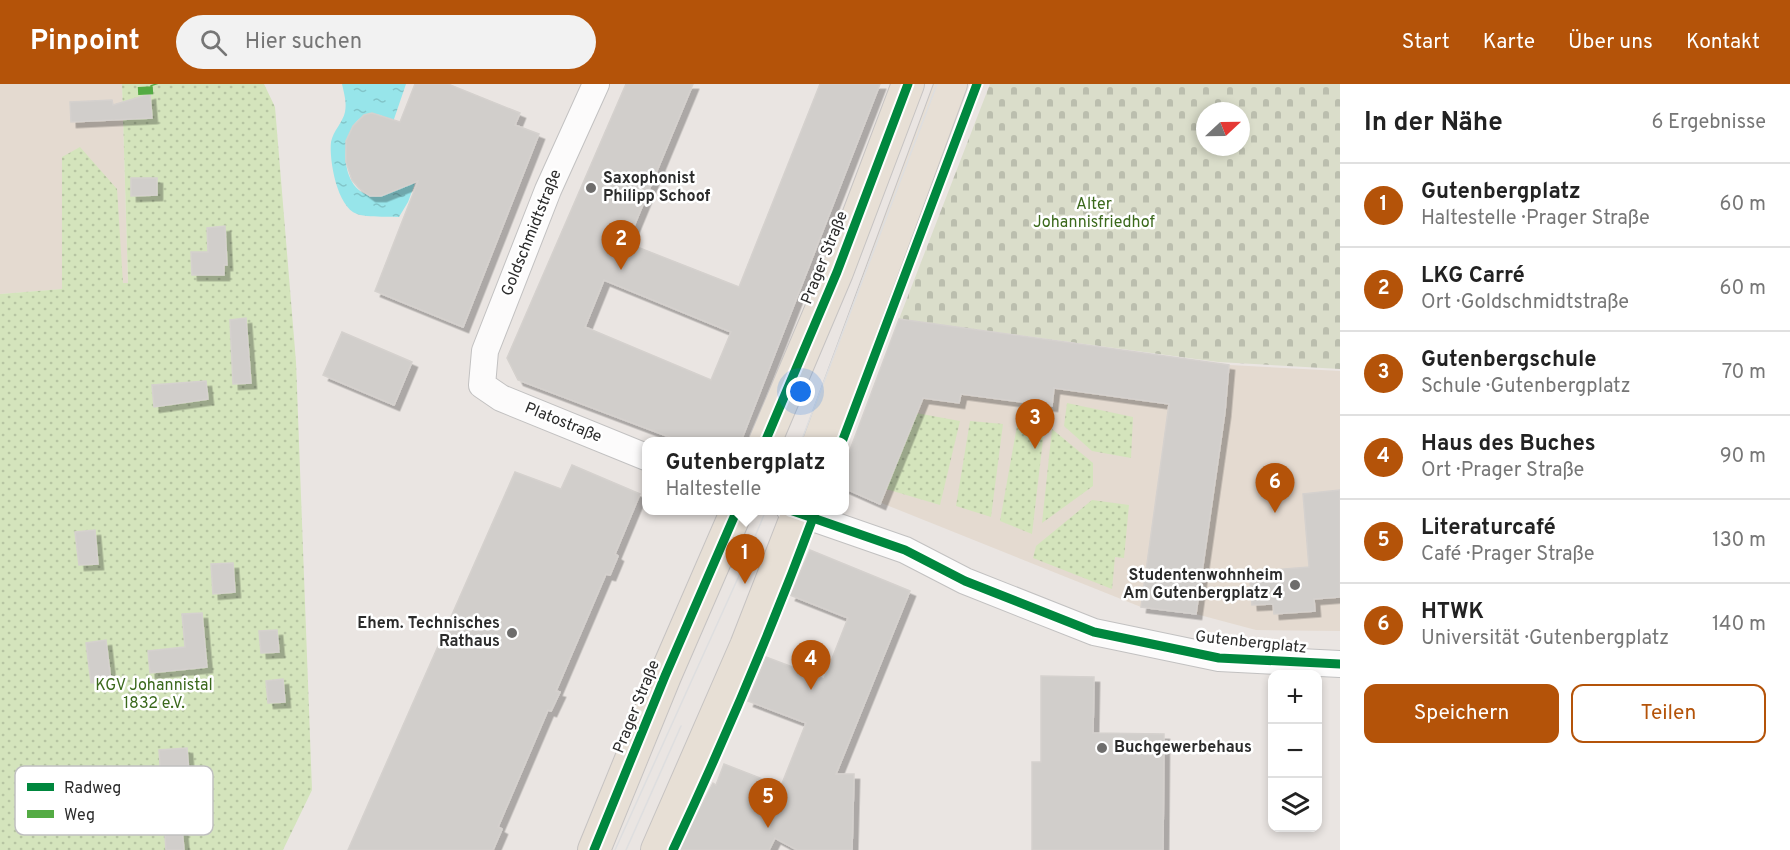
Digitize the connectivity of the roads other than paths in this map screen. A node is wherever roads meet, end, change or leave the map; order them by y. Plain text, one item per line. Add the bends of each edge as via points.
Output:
1 (596, 84) edge
2 (908, 84) edge
3 (951, 84) edge
4 (482, 385) joint
5 (767, 437) edge
6 (820, 437) edge
7 (642, 455) edge
8 (735, 515) edge
9 (795, 515) edge
10 (807, 515) edge
11 (1340, 664) edge
12 (594, 850) edge
13 (657, 850) edge

1 - 4 street, Goldschmidtstraße via 548,190 485,351
2 - 5 main road, Prager Straße via 837,272
3 - 6 main road
4 - 7 street, Platostraße via 501,398
8 - 12 main road, Prager Straße
9 - 13 main road via 746,646
10 - 11 street, Gutenbergplatz via 904,550 965,580 1094,632 1219,658

